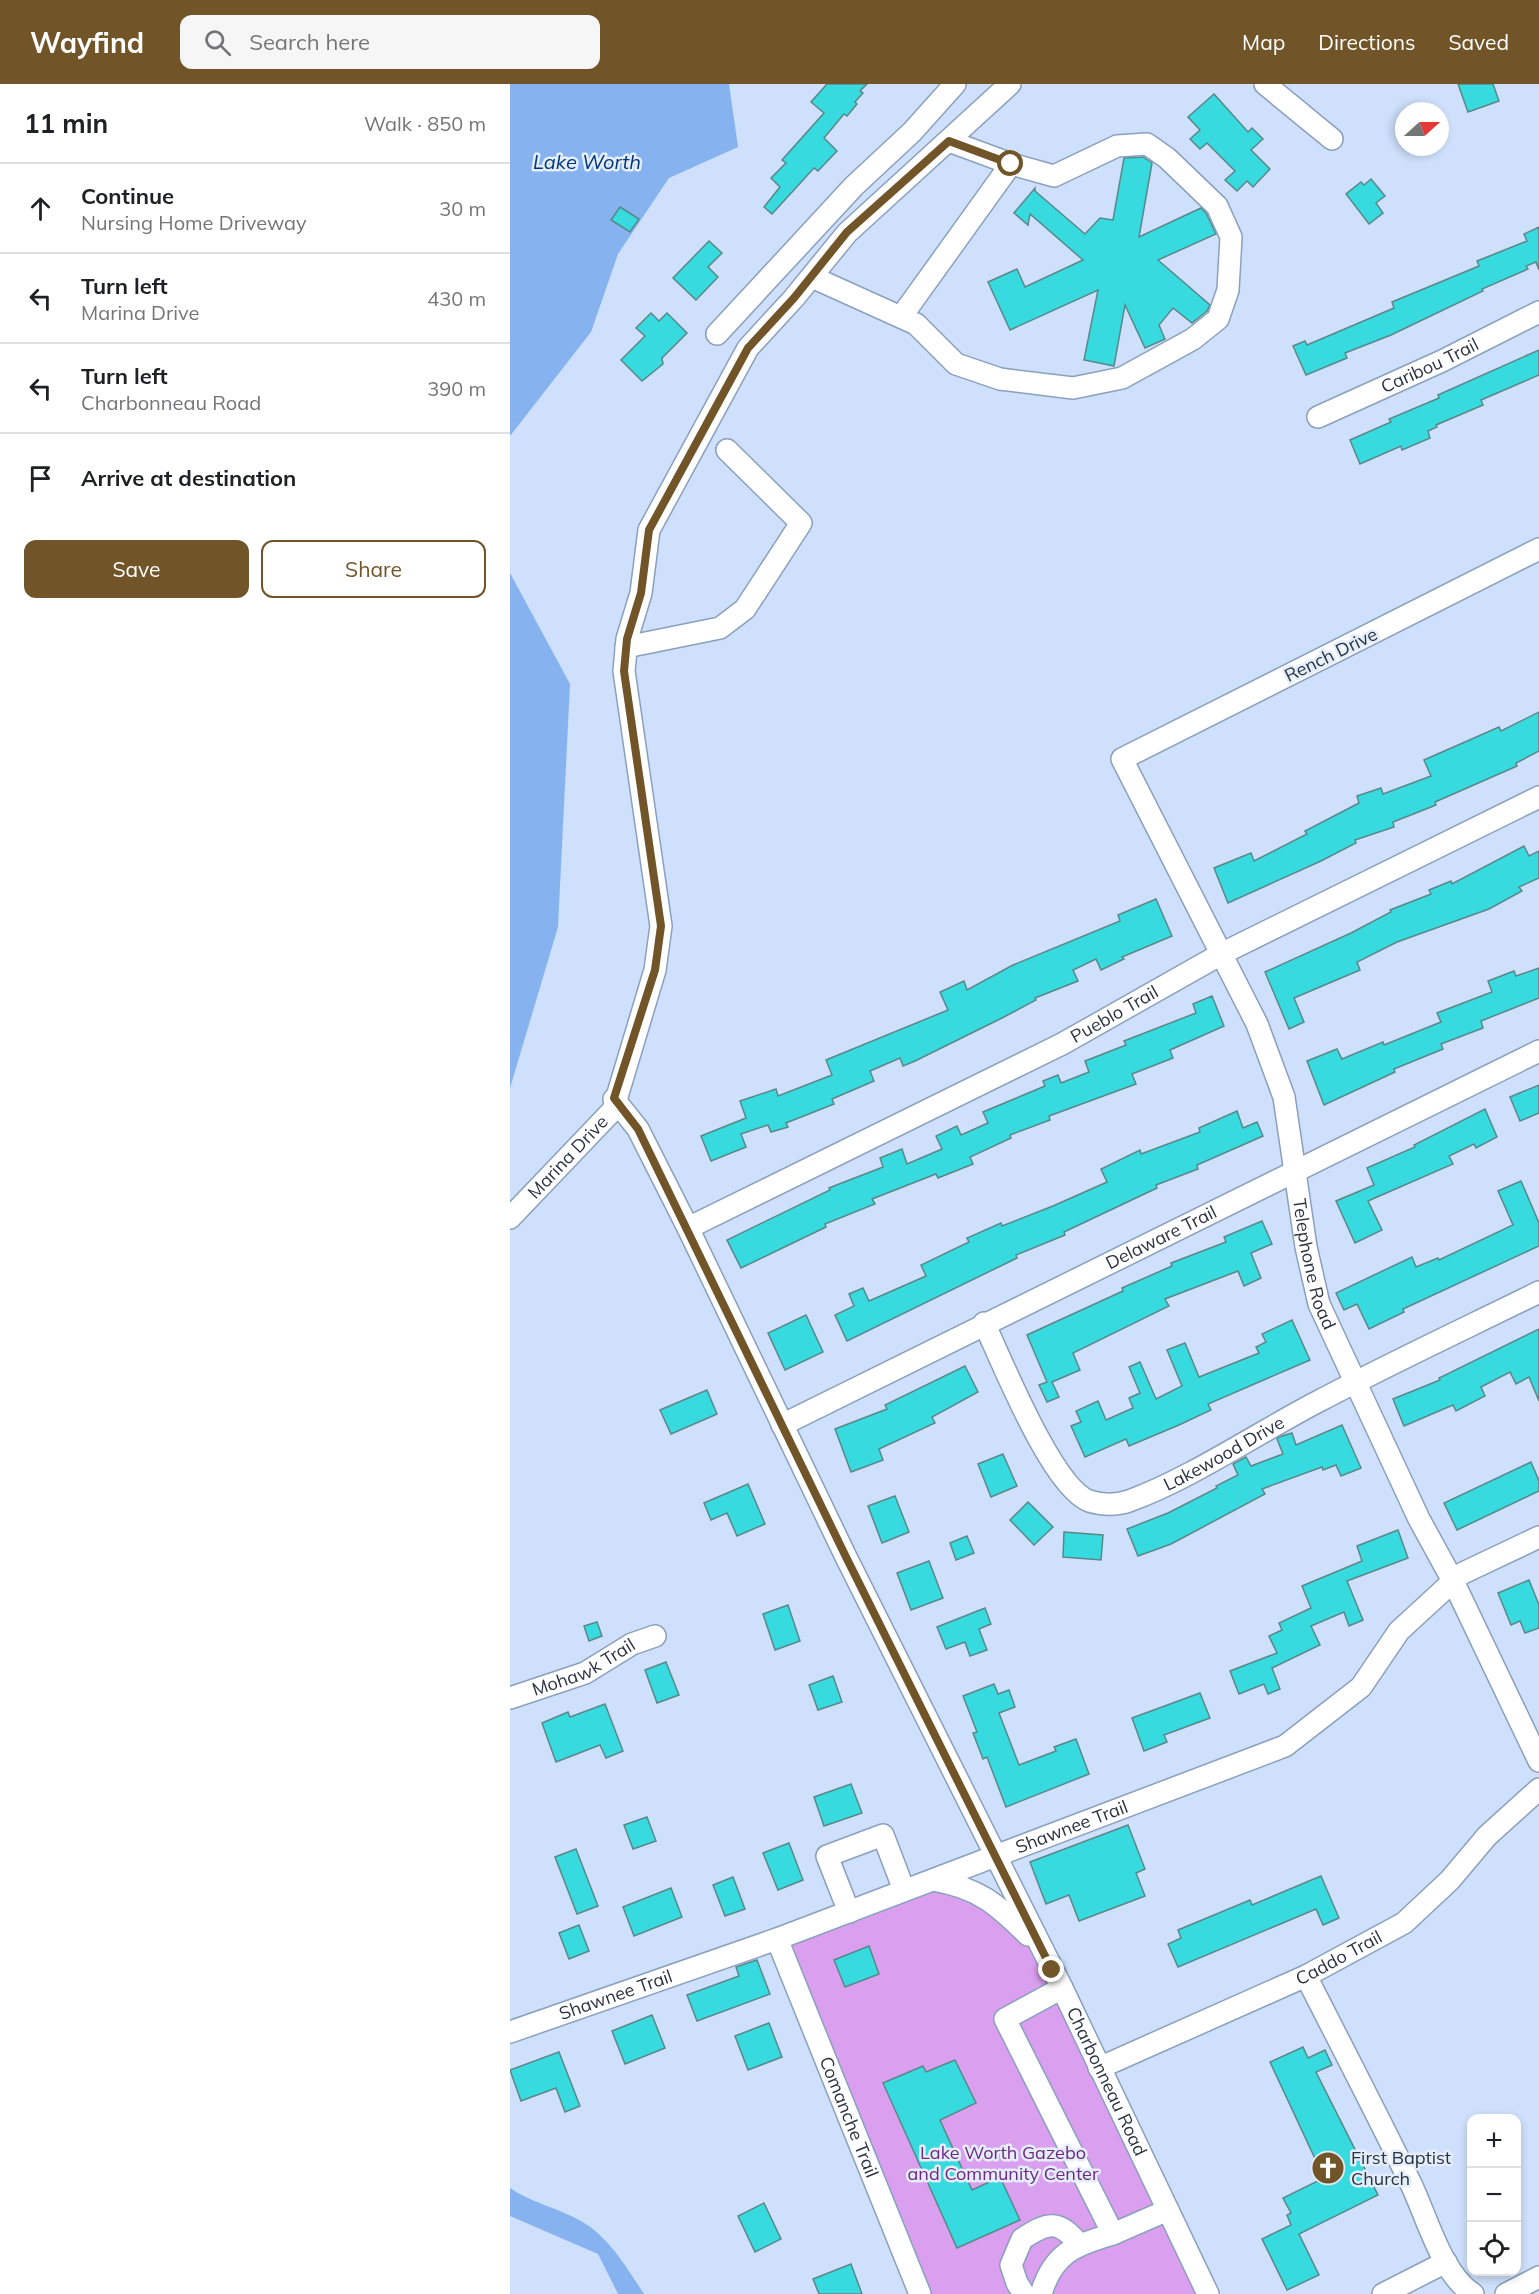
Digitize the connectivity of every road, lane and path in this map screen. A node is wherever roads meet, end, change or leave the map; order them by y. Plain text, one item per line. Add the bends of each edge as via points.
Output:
1 (955, 84) edge
2 (1010, 84) edge
3 (1265, 84) edge
4 (1332, 139) dead end
5 (949, 141) junction
6 (1011, 164) junction
7 (812, 277) junction
8 (1539, 312) edge
9 (901, 316) junction
10 (717, 334) dead end
11 (1318, 417) dead end
12 (727, 450) dead end
13 (1539, 549) edge
14 (626, 647) junction
15 (1122, 759) joint
16 (1539, 797) edge
17 (1222, 953) junction
18 (1539, 1051) edge
19 (614, 1098) junction
20 (1293, 1171) junction
21 (510, 1218) edge
22 (688, 1228) junction
23 (1539, 1292) edge
24 (984, 1323) junction
25 (1358, 1382) junction
26 (782, 1425) junction
27 (1539, 1536) edge
28 (1453, 1581) junction
29 (655, 1636) dead end
30 (510, 1698) edge
31 (1539, 1761) edge
32 (1539, 1789) edge
33 (994, 1856) junction
34 (932, 1880) junction
35 (904, 1890) junction
36 (849, 1912) junction
37 (777, 1939) junction
38 (1042, 1950) junction
39 (1306, 1976) junction
40 (1062, 1988) junction
41 (510, 2032) edge
42 (1099, 2068) junction
43 (1168, 2210) junction
44 (1113, 2234) junction
45 (1079, 2244) junction
46 (1446, 2262) junction
47 (1539, 2277) edge
48 (920, 2294) edge
49 (1024, 2294) edge
50 (1041, 2294) edge
51 (1208, 2294) edge
52 (1383, 2294) edge
53 (1473, 2294) edge
54 (1506, 2294) edge

1 - 10 street
2 - 5 street, Marina Drive
3 - 4 street
5 - 6 street
5 - 7 street, Marina Drive via 847,232
6 - 9 street
6 - 9 street via 1054,176 1117,146 1147,144 1167,158 1217,206 1230,237 1228,290 1218,319 1193,339 1122,378 1073,388 1000,379 956,364 916,324
7 - 9 street
7 - 14 street, Marina Drive via 748,348 649,530 641,593
8 - 11 street, Caribou Trail
12 - 14 street via 801,523 745,609 720,628
13 - 15 street, Rench Drive
14 - 19 street, Marina Drive via 625,682 661,926 655,970
15 - 17 street, Telephone Road
16 - 17 street, Pueblo Trail
17 - 20 street, Telephone Road via 1274,1064 1284,1097
17 - 22 street, Pueblo Trail via 1062,1044
18 - 20 street, Delaware Trail
19 - 21 street, Marina Drive via 613,1110
19 - 22 street, Charbonneau Road via 638,1129
20 - 24 street, Delaware Trail
20 - 25 street, Telephone Road via 1319,1304
22 - 26 street, Charbonneau Road
23 - 25 street, Lakewood Drive
24 - 25 street, Lakewood Drive via 1047,1455 1075,1491 1088,1500 1109,1504 1128,1501 1183,1475
24 - 26 street, Delaware Trail
25 - 28 street, Telephone Road via 1419,1519
26 - 33 street, Charbonneau Road
27 - 28 street, Shawnee Trail
28 - 31 street, Telephone Road
28 - 33 street, Shawnee Trail via 1399,1631 1361,1687 1285,1746
29 - 30 street, Mohawk Trail via 633,1644 585,1673
32 - 39 street, Caddo Trail via 1487,1836 1450,1880 1404,1923
33 - 34 street, Shawnee Trail
33 - 38 street, Charbonneau Road
34 - 35 street, Shawnee Trail
34 - 38 street via 962,1885 999,1906
35 - 36 street, Shawnee Trail
35 - 36 street via 883,1835 827,1856
36 - 37 street, Shawnee Trail
37 - 41 street, Shawnee Trail
37 - 48 street, Comanche Trail
38 - 40 street, Charbonneau Road
39 - 42 street, Caddo Trail
39 - 46 street
40 - 42 street, Charbonneau Road
40 - 44 street via 1005,2019
42 - 43 street, Charbonneau Road
43 - 44 street
43 - 51 street, Charbonneau Road
44 - 45 street
45 - 49 street via 1057,2225 1048,2225 1022,2239 1011,2265
45 - 50 street via 1060,2256 1046,2276
46 - 52 street
46 - 53 street
47 - 54 street

